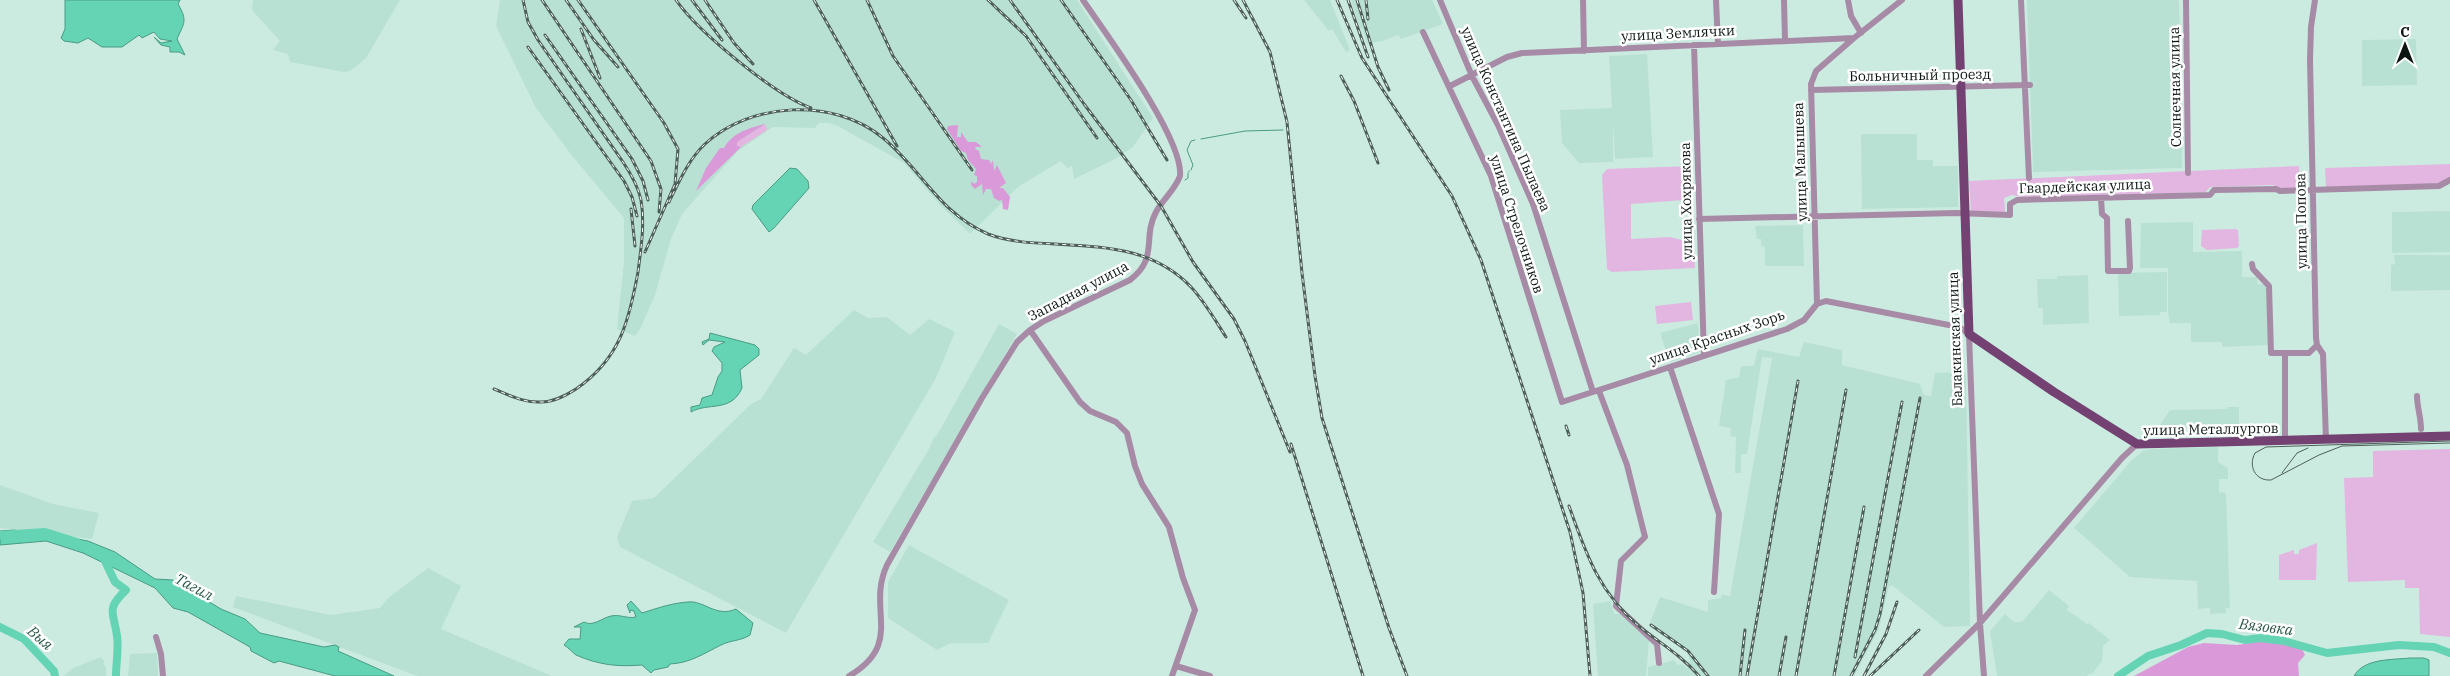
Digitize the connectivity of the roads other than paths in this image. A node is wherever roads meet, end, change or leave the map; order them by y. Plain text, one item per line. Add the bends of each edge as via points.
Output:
1 (1083, 0) edge
2 (1440, 0) edge
3 (1583, 0) edge
4 (1716, 0) edge
5 (1784, 0) edge
6 (1848, 0) edge
7 (1902, 0) edge
8 (1958, 0) edge
9 (2021, 0) edge
10 (2186, 0) edge
11 (2315, 0) edge
12 (1423, 32) dead end
13 (1861, 33) junction
14 (1854, 38) junction
15 (1785, 40) junction
16 (1718, 44) junction
17 (1694, 45) junction
18 (1584, 51) junction
19 (1472, 76) junction
20 (2028, 85) junction
21 (1450, 86) junction
22 (1962, 88) junction
23 (1811, 90) junction
24 (2188, 173) dead end
25 (2029, 178) dead end
26 (2450, 180) edge
27 (2313, 191) junction
28 (2101, 198) junction
29 (1965, 215) junction
30 (1814, 218) junction
31 (1699, 219) junction
32 (2128, 221) dead end
33 (2252, 264) dead end
34 (1817, 304) junction
35 (1030, 330) junction
36 (1969, 334) junction
37 (2317, 345) junction
38 (2284, 354) junction
39 (1704, 356) junction
40 (1670, 368) junction
41 (1596, 391) junction
42 (2417, 396) dead end
43 (1562, 402) joint
44 (2421, 429) dead end
45 (2450, 436) edge
46 (2326, 440) junction
47 (2285, 441) junction
48 (2137, 444) junction
49 (1714, 592) dead end
50 (1980, 623) junction
51 (156, 637) dead end
52 (1659, 663) dead end
53 (1176, 666) junction
54 (163, 676) edge
55 (850, 676) edge
56 (1172, 676) edge
57 (1210, 676) edge
58 (1926, 676) edge
59 (1984, 676) edge

1 - 35 street, Западная улица via 1153,106 1177,157 1180,176 1154,216 1146,261 1140,272
2 - 19 street, улица Константина Пылаева
3 - 18 street
4 - 16 street
5 - 15 street
6 - 13 street via 1851,16
7 - 13 street
8 - 22 main road, Балакинская улица
9 - 20 street
10 - 24 street, Солнечная улица
11 - 27 street, улица Попова via 2310,60
12 - 21 street, улица Стрелочников
13 - 14 street
14 - 15 street, улица Землячки
14 - 23 street, улица Малышева via 1816,71
15 - 16 street, улица Землячки
16 - 17 street, улица Землячки
17 - 18 street, улица Землячки
17 - 31 street, улица Хохрякова
18 - 19 street, улица Землячки via 1517,54
19 - 21 street, улица Землячки
19 - 41 street, улица Константина Пылаева via 1533,204
20 - 22 street, Больничный проезд
20 - 25 street
21 - 43 street, улица Стрелочников via 1491,176
22 - 23 street, Больничный проезд
22 - 29 main road, Балакинская улица
23 - 30 street, улица Малышева
26 - 27 street, Гвардейская улица via 2439,186
27 - 28 street, Гвардейская улица via 2280,191 2276,188 2214,190 2210,195
27 - 37 street, улица Попова
28 - 29 street, Гвардейская улица via 2016,200 2010,204 2010,215
28 - 32 street via 2102,214 2108,218 2108,271 2129,271
29 - 30 street, Гвардейская улица
29 - 36 main road, Балакинская улица
30 - 31 street, Гвардейская улица
30 - 34 street, улица Малышева
31 - 39 street, улица Хохрякова
33 - 38 street via 2269,286 2271,353
34 - 36 street via 1826,301 1840,303 1960,327
34 - 39 street, улица Красных Зорь via 1804,320 1787,329
35 - 53 street via 1080,402 1090,411 1116,422 1127,433 1142,484 1168,527 1195,610
35 - 55 street, Западная улица via 1017,342 982,398 887,565 880,590 878,649 871,661
36 - 48 main road
36 - 50 street, Балакинская улица
37 - 38 street via 2309,352
37 - 46 street, улица Попова via 2323,354
38 - 47 street
39 - 40 street, улица Красных Зорь
40 - 41 street, улица Красных Зорь
40 - 49 street via 1719,514
41 - 43 street, улица Красных Зорь
41 - 52 street, улица Константина Пылаева via 1627,465 1645,537 1622,561 1615,603 1657,644
42 - 44 street
45 - 46 main road, улица Металлургов
46 - 47 main road, улица Металлургов
47 - 48 main road, улица Металлургов
48 - 50 street, улица Металлургов
50 - 58 street, улица Металлургов
50 - 59 street, Балакинская улица
51 - 54 street
53 - 56 street
53 - 57 street

